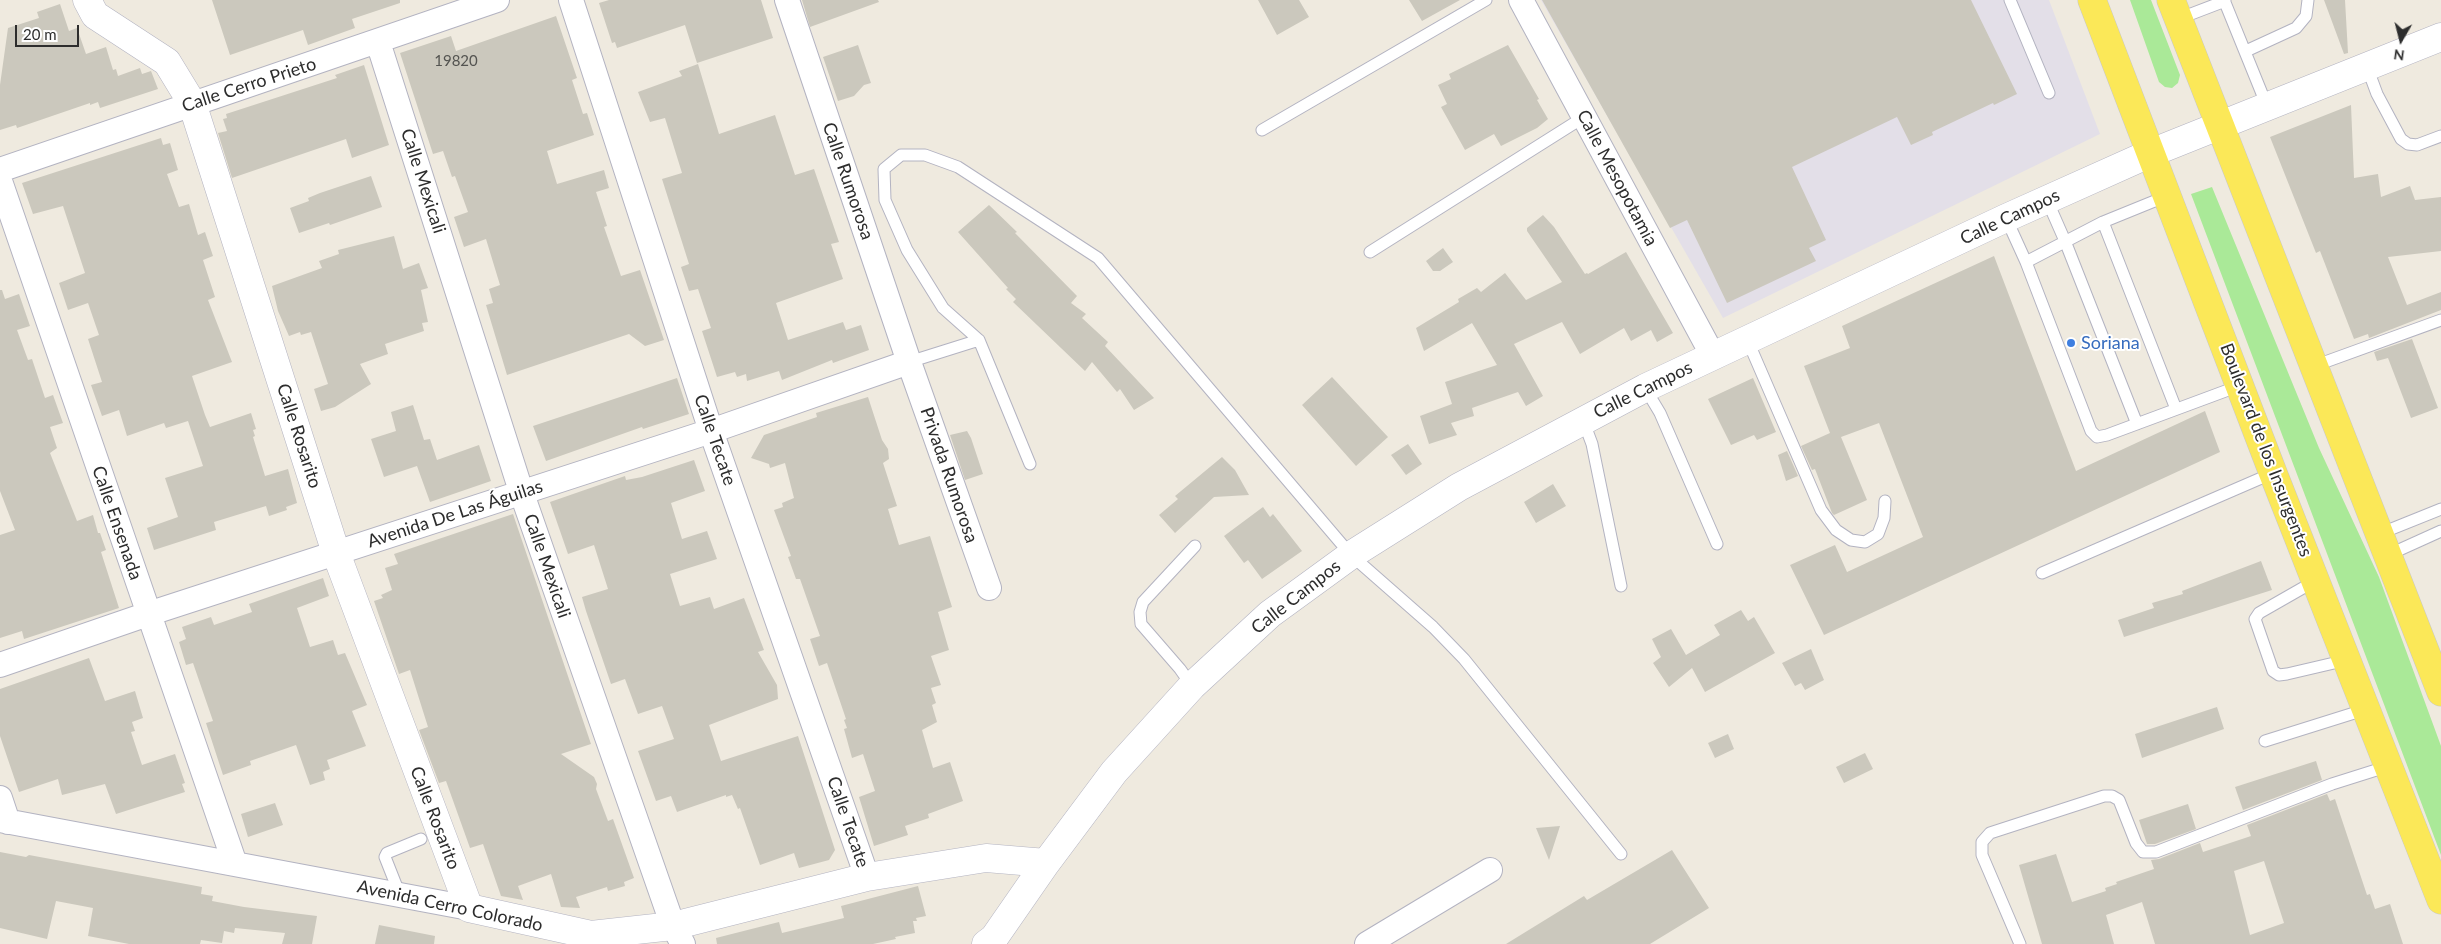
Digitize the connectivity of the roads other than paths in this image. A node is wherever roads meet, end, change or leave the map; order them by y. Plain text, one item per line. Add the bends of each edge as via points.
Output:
1 (87, 0) edge
2 (497, 0) edge
3 (571, 0) edge
4 (787, 0) edge
5 (1486, 0) edge
6 (1521, 0) edge
7 (2010, 0) edge
8 (2092, 0) edge
9 (2224, 0) edge
10 (2308, 0) edge
11 (2174, 10) edge
12 (2441, 37) edge
13 (378, 42) junction
14 (2246, 51) junction
15 (2367, 66) junction
16 (2049, 93) dead end
17 (192, 103) junction
18 (2267, 106) junction
19 (1584, 117) junction
20 (2220, 125) junction
21 (1262, 130) dead end
22 (2441, 136) edge
23 (2151, 153) junction
24 (0, 170) edge
25 (0, 181) edge
26 (2168, 196) junction
27 (2047, 200) junction
28 (2006, 218) junction
29 (2103, 222) junction
30 (2066, 241) junction
31 (1370, 252) dead end
32 (2026, 262) junction
33 (2441, 320) edge
34 (1747, 339) junction
35 (979, 340) junction
36 (1713, 356) junction
37 (909, 362) junction
38 (2314, 366) junction
39 (2241, 385) junction
40 (1645, 388) junction
41 (2176, 409) junction
42 (1583, 420) junction
43 (2137, 424) junction
44 (711, 431) junction
45 (1030, 464) dead end
46 (2273, 474) junction
47 (521, 491) junction
48 (1885, 501) dead end
49 (2441, 508) edge
50 (2441, 531) edge
51 (1717, 544) dead end
52 (2384, 545) junction
53 (1195, 546) dead end
54 (336, 553) junction
55 (1352, 555) junction
56 (2042, 573) dead end
57 (2317, 580) junction
58 (1621, 586) dead end
59 (989, 588) dead end
60 (148, 614) junction
61 (2348, 660) junction
62 (0, 665) edge
63 (1192, 686) junction
64 (2441, 692) edge
65 (2367, 709) junction
66 (2265, 741) dead end
67 (2389, 766) junction
68 (0, 798) edge
69 (4, 821) edge
70 (421, 839) dead end
71 (1621, 854) dead end
72 (1046, 863) junction
73 (235, 864) junction
74 (1490, 870) dead end
75 (867, 877) junction
76 (400, 895) junction
77 (2441, 900) edge
78 (469, 908) junction
79 (678, 935) edge
80 (993, 942) edge
81 (1367, 944) edge
82 (2020, 944) edge

1 - 17 street, Calle Rosarito via 95,15 167,62
2 - 13 street, Calle Cerro Prieto
3 - 44 street, Calle Tecate
4 - 37 street, Calle Rumorosa
5 - 21 lane
6 - 19 street, Calle Mesopotamia
7 - 16 lane
8 - 23 main road, Boulevard de los Insurgentes
9 - 11 lane
9 - 14 lane
10 - 14 lane via 2306,16 2296,28
11 - 20 main road
12 - 15 street, Calle Campos
13 - 17 street, Calle Cerro Prieto
13 - 47 street, Calle Mexicali
14 - 18 lane
15 - 18 street, Calle Campos
15 - 22 lane via 2377,94 2401,139 2416,145
17 - 24 street, Calle Cerro Prieto
17 - 54 street, Calle Rosarito
18 - 20 street, Calle Campos
19 - 31 lane
19 - 36 street, Calle Mesopotamia
20 - 23 street, Calle Campos
20 - 38 main road
23 - 26 main road, Boulevard de los Insurgentes
23 - 27 street, Calle Campos
25 - 60 street, Calle Ensenada
26 - 29 lane
26 - 39 main road, Boulevard de los Insurgentes
27 - 28 street, Calle Campos
27 - 30 lane
28 - 32 lane
28 - 34 street, Calle Campos
29 - 30 lane
29 - 41 lane
30 - 32 lane
30 - 43 lane
32 - 43 lane via 2092,431 2097,437
33 - 38 lane
34 - 36 street, Calle Campos
34 - 48 lane via 1821,510 1836,530 1851,540 1865,542 1878,534 1884,518
35 - 37 lane
35 - 45 lane
35 - 55 lane via 943,308 907,250 889,208 884,169 901,155 925,155 958,167 1098,258
36 - 40 street, Calle Campos
37 - 44 street, Avenida De Las Águilas
37 - 59 street, Privada Rumorosa
38 - 52 main road
39 - 41 lane
39 - 46 main road, Boulevard de los Insurgentes
40 - 42 street, Calle Campos
40 - 51 lane via 1660,413
41 - 43 lane
42 - 55 street, Calle Campos via 1459,486
42 - 58 lane via 1592,444
44 - 47 street, Avenida De Las Águilas
44 - 75 street, Calle Tecate
46 - 56 lane
46 - 57 main road, Boulevard de los Insurgentes
47 - 54 street, Avenida De Las Águilas
47 - 79 street, Calle Mexicali
49 - 52 lane
50 - 52 lane
52 - 64 main road
53 - 63 lane via 1143,602 1140,612 1140,624
54 - 60 street, Avenida De Las Águilas
54 - 78 street, Calle Rosarito
55 - 63 street, Calle Campos via 1270,614
55 - 71 lane via 1464,659
57 - 61 main road, Boulevard de los Insurgentes
57 - 61 lane via 2259,613 2255,619 2273,671 2279,675 2287,674
60 - 62 street, Avenida De Las Águilas
60 - 73 street, Calle Ensenada
61 - 65 main road, Boulevard de los Insurgentes
63 - 72 street, Calle Campos via 1114,772
65 - 66 lane
65 - 67 main road, Boulevard de los Insurgentes
67 - 77 main road, Boulevard de los Insurgentes
67 - 82 lane via 2332,784 2156,852 2143,852 2136,844 2119,800 2112,796 1990,833 1982,842 1982,855
68 - 69 street
69 - 73 street, Avenida Cerro Colorado
70 - 76 lane via 387,853 385,857
72 - 75 street, Avenida Cerro Colorado via 986,858
72 - 80 street, Calle Campos
73 - 76 street, Avenida Cerro Colorado
74 - 81 street
75 - 79 street, Avenida Cerro Colorado
76 - 78 street, Avenida Cerro Colorado
78 - 79 street, Avenida Cerro Colorado via 591,935

